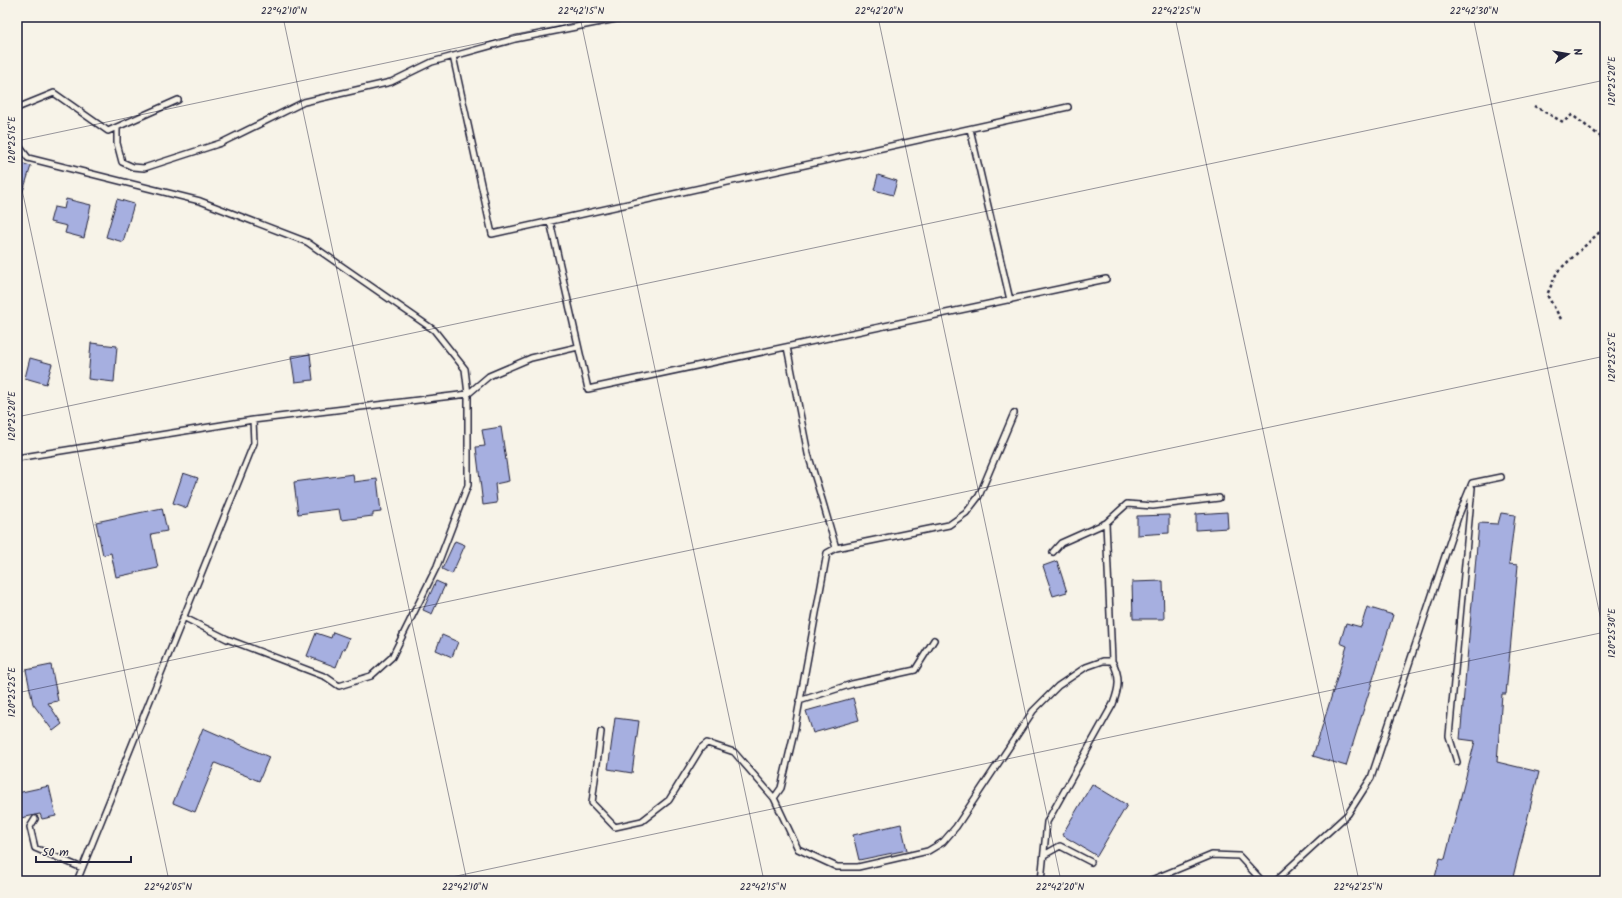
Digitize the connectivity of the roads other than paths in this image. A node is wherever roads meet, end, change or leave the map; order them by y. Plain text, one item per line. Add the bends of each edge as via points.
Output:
1 (626, 17) edge
2 (452, 56) junction
3 (178, 100) dead end
4 (1068, 107) dead end
5 (17, 108) edge
6 (117, 128) junction
7 (970, 129) junction
8 (17, 141) edge
9 (550, 221) junction
10 (1106, 279) dead end
11 (1010, 300) junction
12 (578, 347) junction
13 (787, 347) junction
14 (468, 394) junction
15 (1014, 414) dead end
16 (253, 420) junction
17 (17, 458) edge
18 (1501, 477) dead end
19 (1472, 483) junction
20 (1220, 498) dead end
21 (1106, 523) junction
22 (836, 548) junction
23 (1053, 552) dead end
24 (184, 617) junction
25 (934, 640) dead end
26 (1112, 661) junction
27 (799, 701) junction
28 (601, 732) dead end
29 (1457, 762) dead end
30 (774, 798) junction
31 (35, 819) dead end
32 (1044, 855) junction
33 (1091, 862) dead end
34 (82, 868) junction
35 (77, 881) edge
36 (1042, 881) edge
37 (1149, 881) edge
38 (1262, 881) edge
39 (1275, 881) edge

1 - 2 lane via 515,39
2 - 6 lane via 432,62 391,82 304,102 221,143 144,168 122,162 117,143
2 - 9 lane via 492,234
3 - 6 lane
4 - 7 lane
5 - 6 lane via 54,93 108,132
7 - 9 lane
7 - 11 lane
8 - 14 lane via 28,158 200,201 307,242 434,330 465,369
9 - 12 lane
10 - 11 lane
11 - 13 lane
12 - 13 lane via 588,390
12 - 14 lane via 532,358 489,376
13 - 22 lane via 808,454
14 - 16 lane
14 - 24 lane via 468,485 437,566 392,657 372,676 339,686 326,677 227,639
15 - 22 lane via 979,496 966,513 949,525
16 - 17 lane
16 - 24 lane via 254,443
18 - 19 lane
19 - 29 lane via 1449,736
19 - 39 lane via 1458,516 1371,778 1348,814
20 - 21 lane via 1153,506 1127,504
21 - 23 lane via 1061,543
21 - 26 lane
22 - 27 lane via 827,553
24 - 34 lane
25 - 27 lane via 915,670 852,684
26 - 30 lane via 1103,661 1086,668 1058,686 1033,711 956,827 943,842 928,851 858,867 837,867 798,849
26 - 32 lane via 1117,670 1118,689 1113,704 1047,822
27 - 30 lane via 781,788
28 - 30 lane via 592,803 615,827 642,821 669,800 701,748 707,743 734,752
31 - 34 lane via 30,827 35,848
32 - 33 lane via 1060,846
32 - 36 lane
34 - 35 lane
37 - 38 lane via 1212,855 1239,856

